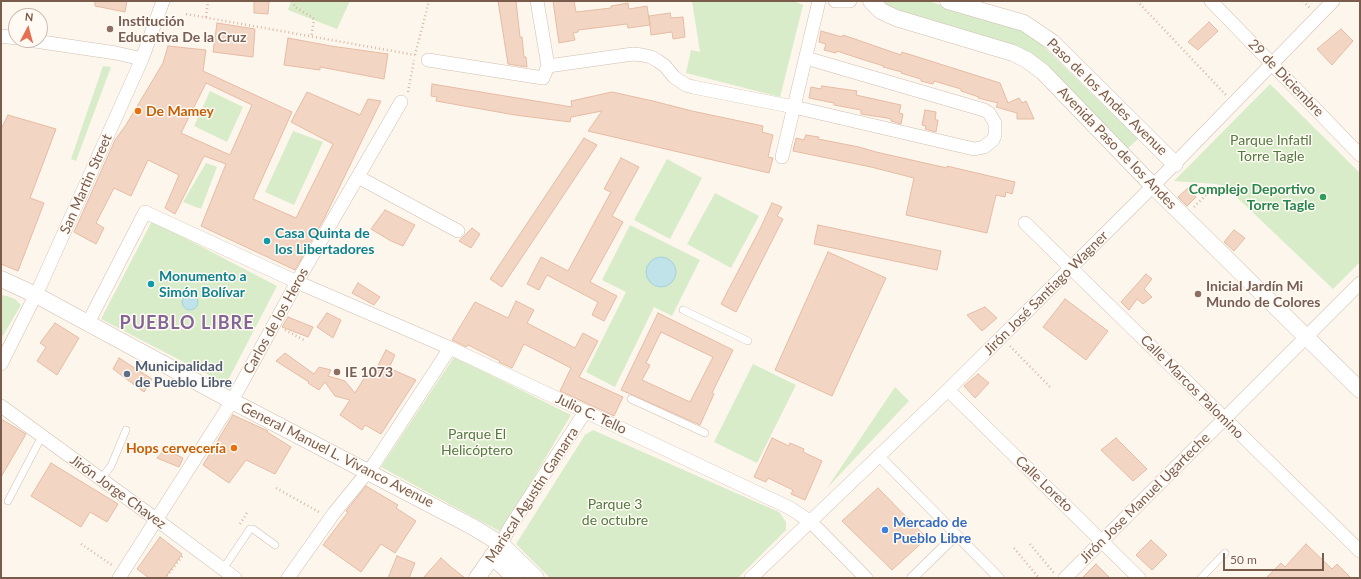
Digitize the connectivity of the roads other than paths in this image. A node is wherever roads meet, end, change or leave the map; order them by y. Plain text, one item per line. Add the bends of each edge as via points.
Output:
1 (163, 1) edge
2 (537, 1) edge
3 (819, 1) edge
4 (835, 1) edge
5 (850, 1) edge
6 (871, 1) edge
7 (948, 1) edge
8 (1211, 1) edge
9 (1334, 1) edge
10 (48, 43) edge
11 (806, 58) junction
12 (142, 59) junction
13 (428, 60) dead end
14 (1272, 63) junction
15 (548, 66) junction
16 (401, 102) dead end
17 (794, 107) junction
18 (1360, 155) edge
19 (782, 157) dead end
20 (1175, 164) junction
21 (358, 177) junction
22 (1153, 186) junction
23 (1025, 223) dead end
24 (458, 231) dead end
25 (1070, 267) junction
26 (1, 279) edge
27 (297, 282) junction
28 (1360, 283) edge
29 (36, 295) junction
30 (683, 310) dead end
31 (88, 323) junction
32 (1306, 337) junction
33 (748, 341) dead end
34 (450, 348) junction
35 (1, 364) edge
36 (948, 390) junction
37 (1360, 390) edge
38 (632, 399) dead end
39 (232, 401) junction
40 (1, 406) edge
41 (585, 412) junction
42 (1224, 419) junction
43 (126, 430) dead end
44 (705, 434) dead end
45 (42, 436) junction
46 (879, 456) junction
47 (368, 471) junction
48 (102, 479) junction
49 (8, 501) dead end
50 (158, 520) junction
51 (811, 522) junction
52 (956, 535) junction
53 (1102, 541) junction
54 (274, 545) dead end
55 (496, 550) junction
56 (1360, 551) edge
57 (1225, 553) dead end
58 (222, 569) junction
59 (121, 575) edge
60 (235, 578) edge
61 (288, 578) edge
62 (478, 578) edge
63 (515, 578) edge
64 (536, 578) edge
65 (751, 578) edge
66 (866, 578) edge
67 (912, 578) edge
68 (999, 578) edge
69 (1065, 578) edge
70 (1139, 578) edge
71 (1201, 578) edge

1 - 12 street, San Martin Street
2 - 15 street
3 - 11 street
4 - 5 street
6 - 22 street, Avenida Paso de los Andes via 881,11 896,18 1013,53 1027,60 1043,72
7 - 20 street, Paso de los Andes Avenue via 1024,23 1052,42
8 - 14 street, 29 de Diciembre
9 - 14 street, Jirón José Santiago Wagner
10 - 12 street
11 - 17 street
11 - 17 street via 984,110 995,123 995,135 984,147 974,149
12 - 29 street, San Martin Street
13 - 15 street via 543,78
14 - 18 street, 29 de Diciembre
14 - 20 street, Jirón José Santiago Wagner
15 - 17 street via 633,54 642,55 658,61 686,85
16 - 21 street, Carlos de los Heros
17 - 19 street
20 - 22 street, Jirón José Santiago Wagner
21 - 24 street
21 - 27 street, Carlos de los Heros
22 - 25 street, Jirón José Santiago Wagner
22 - 32 street, Avenida Paso de los Andes
23 - 25 street, Calle Marcos Palomino
25 - 36 street, Jirón José Santiago Wagner
25 - 42 street, Calle Marcos Palomino
26 - 29 street, General Manuel L. Vivanco Avenue
27 - 31 street, Julio C. Tello via 145,212
27 - 34 street, Julio C. Tello
27 - 39 street, Carlos de los Heros
28 - 32 street, Jirón Jose Manuel Ugarteche
29 - 31 street, General Manuel L. Vivanco Avenue
29 - 35 street, San Martin Street
30 - 33 lane
31 - 39 street, General Manuel L. Vivanco Avenue
32 - 37 street, Avenida Paso de los Andes
32 - 42 street, Jirón Jose Manuel Ugarteche
34 - 41 street, Julio C. Tello
34 - 47 street
36 - 46 street, Jirón José Santiago Wagner
36 - 53 street, Calle Loreto
38 - 44 lane
39 - 47 street, General Manuel L. Vivanco Avenue
39 - 50 street, Carlos de los Heros
40 - 45 street, Jirón Jorge Chavez
41 - 51 street, Julio C. Tello via 790,508
41 - 55 street, Mariscal Agustin Gamarra
42 - 53 street, Jirón Jose Manuel Ugarteche
42 - 56 street, Calle Marcos Palomino
43 - 48 lane via 111,466
45 - 48 street, Jirón Jorge Chavez
45 - 49 lane
46 - 51 street, Jirón José Santiago Wagner
46 - 52 street
47 - 55 street, General Manuel L. Vivanco Avenue via 473,527
47 - 61 street
48 - 50 street, Jirón Jorge Chavez
50 - 58 street, Jirón Jorge Chavez
50 - 59 street, Carlos de los Heros
51 - 65 street, Jirón José Santiago Wagner
51 - 66 street, Julio C. Tello
52 - 67 street
52 - 68 street
53 - 69 street, Jirón Jose Manuel Ugarteche
53 - 70 street, Calle Loreto
54 - 58 lane via 250,529
55 - 62 street, Mariscal Agustin Gamarra
55 - 63 street, General Manuel L. Vivanco Avenue
55 - 64 street, General Manuel L. Vivanco Avenue
57 - 71 lane
58 - 60 street, Jirón Jorge Chavez

